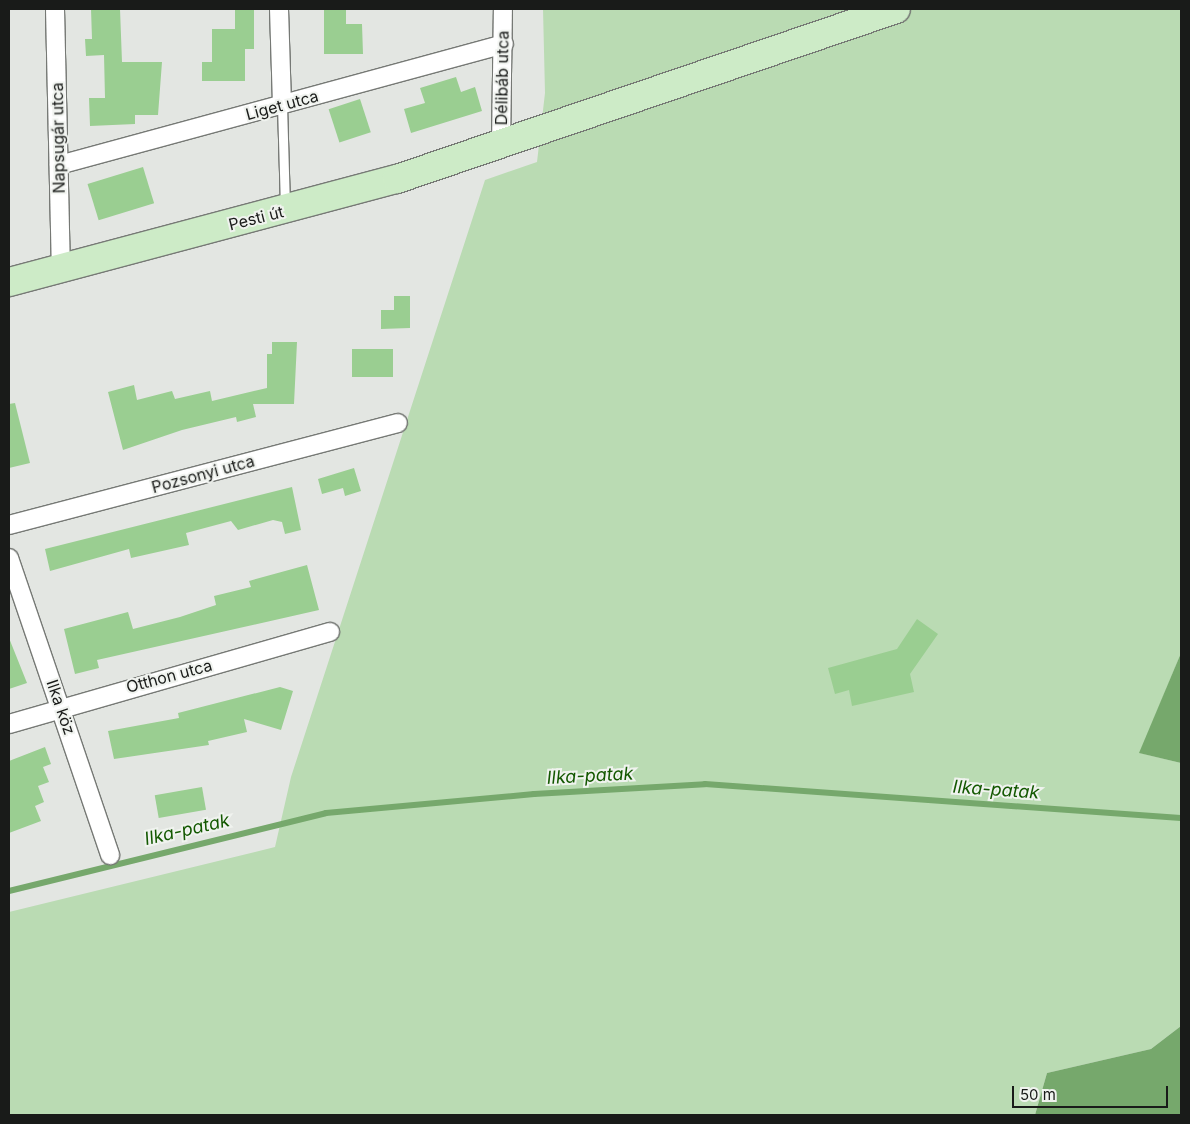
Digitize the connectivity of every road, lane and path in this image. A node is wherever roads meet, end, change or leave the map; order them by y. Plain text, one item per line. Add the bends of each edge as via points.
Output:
1 (54, 9) edge
2 (279, 9) edge
3 (503, 9) edge
4 (896, 9) edge
5 (504, 44) junction
6 (282, 105) junction
7 (501, 147) junction
8 (59, 164) junction
9 (285, 210) junction
10 (61, 268) junction
11 (9, 282) edge
12 (398, 423) dead end
13 (9, 524) edge
14 (9, 558) edge
15 (330, 632) dead end
16 (61, 707) junction
17 (9, 724) edge
18 (110, 855) dead end

1 - 8 street, Napsugár utca
2 - 6 street
3 - 5 street, Délibáb utca
4 - 7 main road, Pesti út
5 - 6 street, Liget utca
5 - 7 street, Délibáb utca
6 - 8 street, Liget utca
6 - 9 lane
7 - 9 main road, Pesti út
8 - 10 street, Napsugár utca
9 - 10 main road, Pesti út
10 - 11 main road, Pesti út
12 - 13 street, Pozsonyi utca
14 - 16 street, Ilka köz
15 - 16 street, Otthon utca
16 - 17 street, Otthon utca
16 - 18 street, Ilka köz

